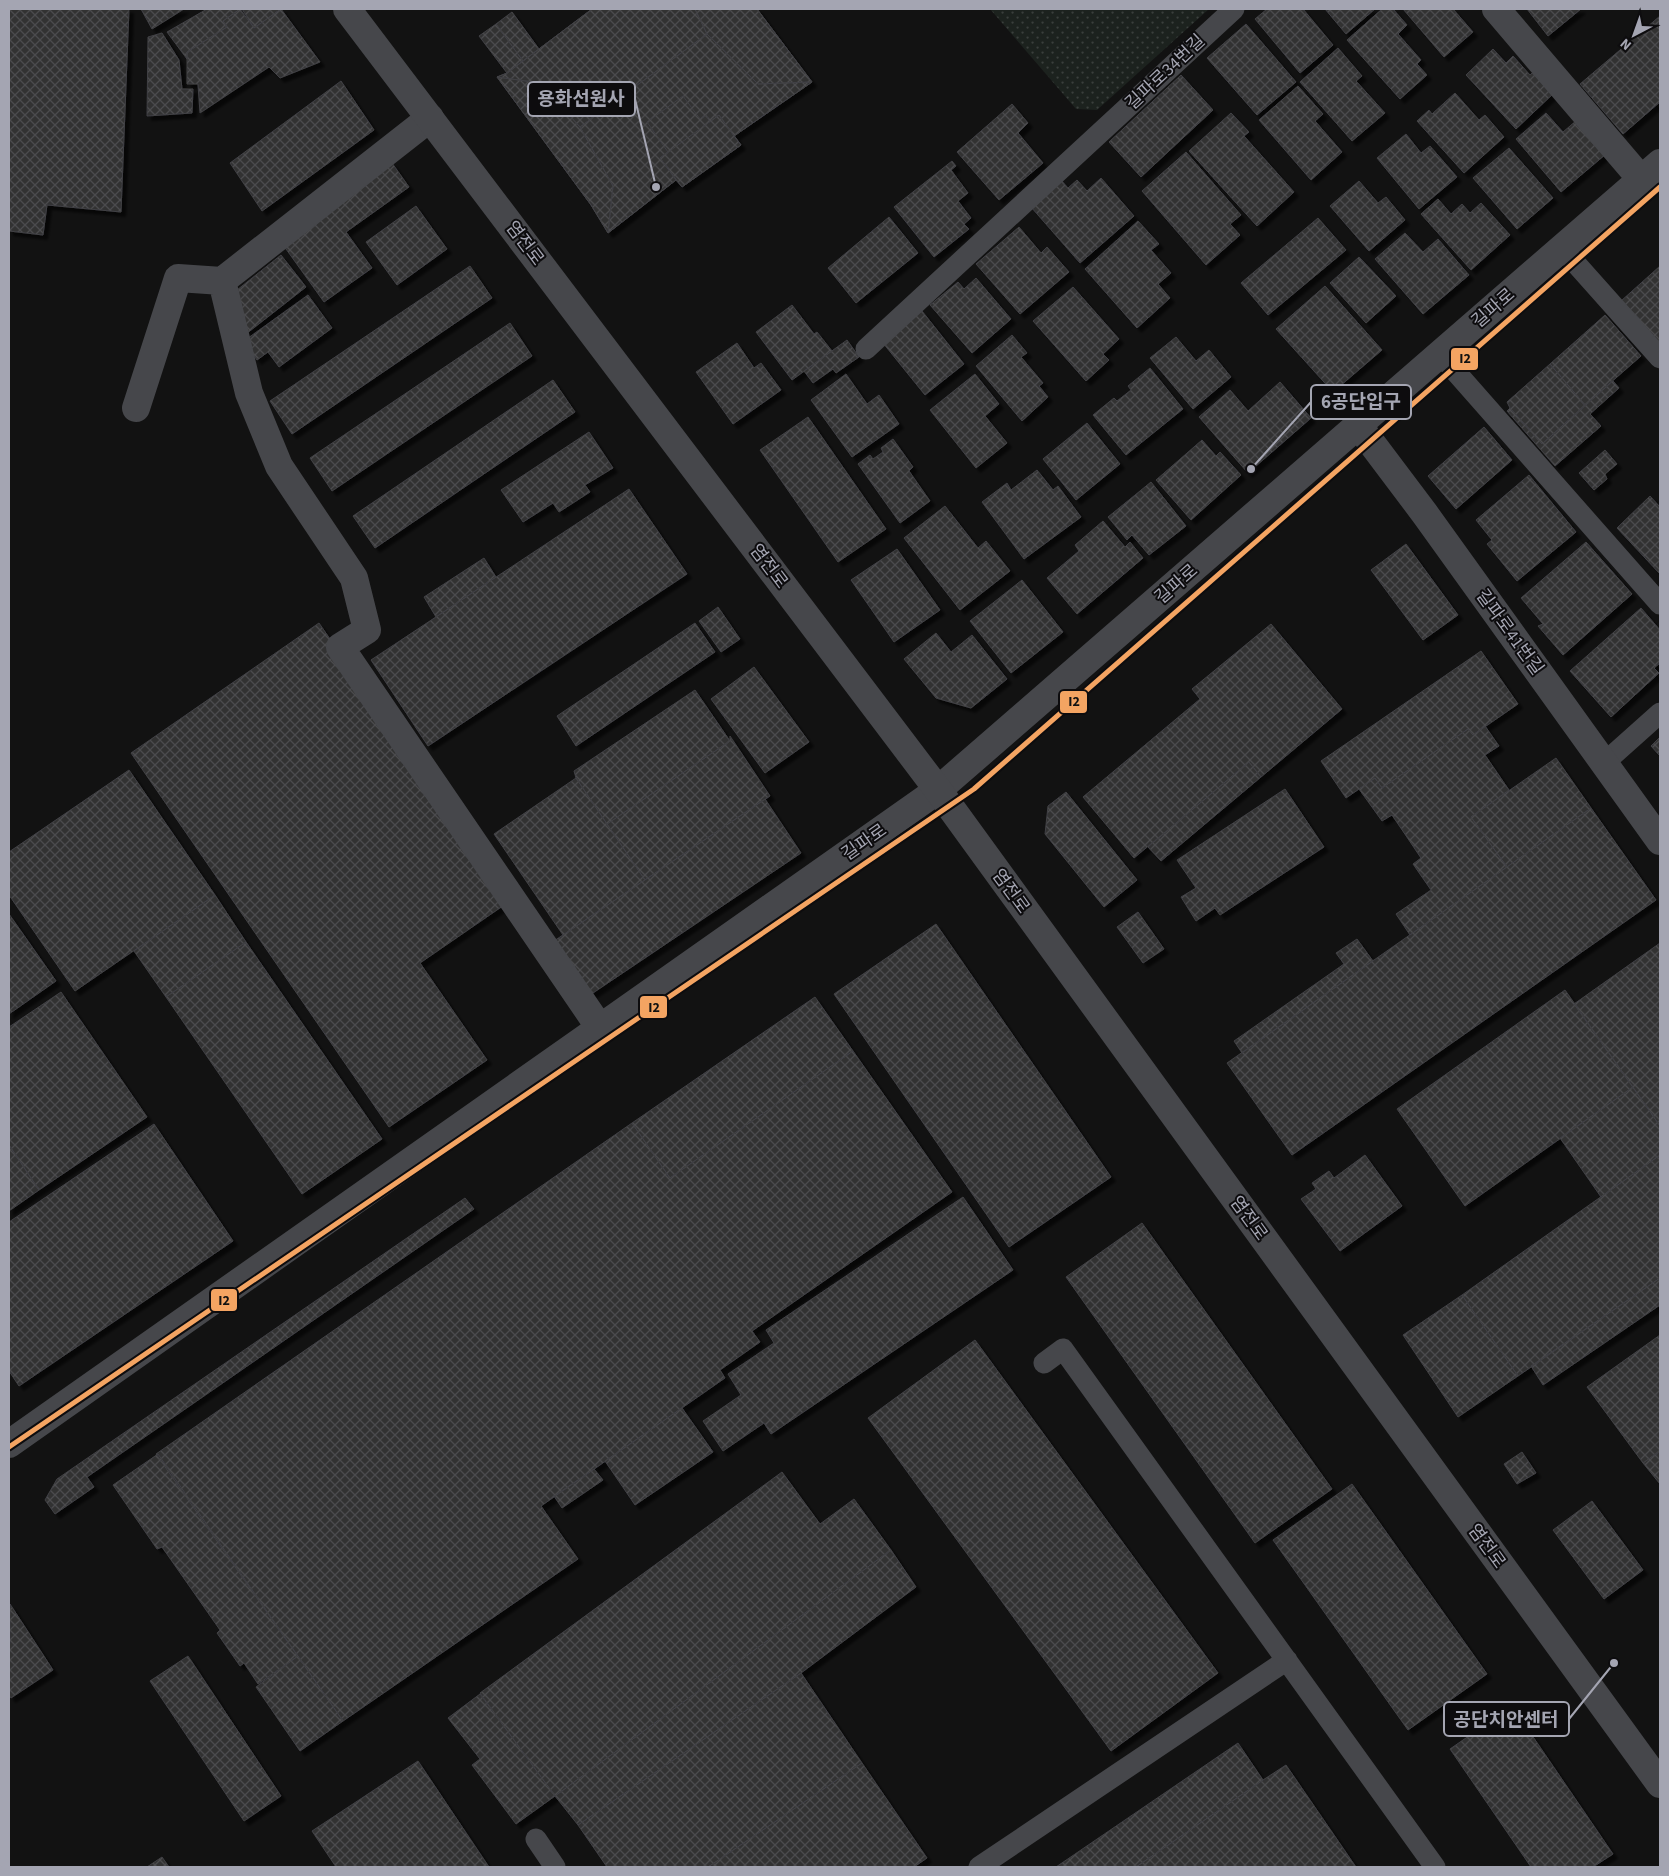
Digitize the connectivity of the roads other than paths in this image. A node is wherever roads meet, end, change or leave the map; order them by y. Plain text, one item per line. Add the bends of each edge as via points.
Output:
1 (347, 9) edge
2 (1234, 9) edge
3 (1496, 9) edge
4 (430, 118) junction
5 (1651, 171) edge
6 (1562, 248) junction
7 (222, 280) junction
8 (866, 349) dead end
9 (1440, 354) junction
10 (1660, 358) edge
11 (136, 408) dead end
12 (1358, 425) junction
13 (1660, 604) edge
14 (1660, 713) edge
15 (1604, 763) junction
16 (938, 790) junction
17 (1660, 841) edge
18 (600, 1028) junction
19 (1044, 1363) dead end
20 (9, 1444) edge
21 (1286, 1660) junction
22 (1660, 1784) edge
23 (536, 1840) dead end
24 (555, 1867) edge
25 (979, 1867) edge
26 (1435, 1867) edge

1 - 4 street, 염전로
2 - 8 lane, 길파로34번길
3 - 5 street
4 - 7 street
4 - 16 street, 염전로
5 - 6 street, 길파로
6 - 9 street, 길파로
6 - 10 lane
7 - 11 street via 178,278
7 - 18 street via 248,394 280,466 354,578 367,630 340,647
9 - 12 street, 길파로
9 - 13 lane
12 - 15 street, 길파로41번길
12 - 16 street, 길파로
14 - 15 lane
15 - 17 street, 길파로41번길
16 - 18 street, 길파로
16 - 22 street, 염전로
18 - 20 street, 길파로
19 - 21 lane via 1063,1349
21 - 25 lane
21 - 26 lane
23 - 24 lane

